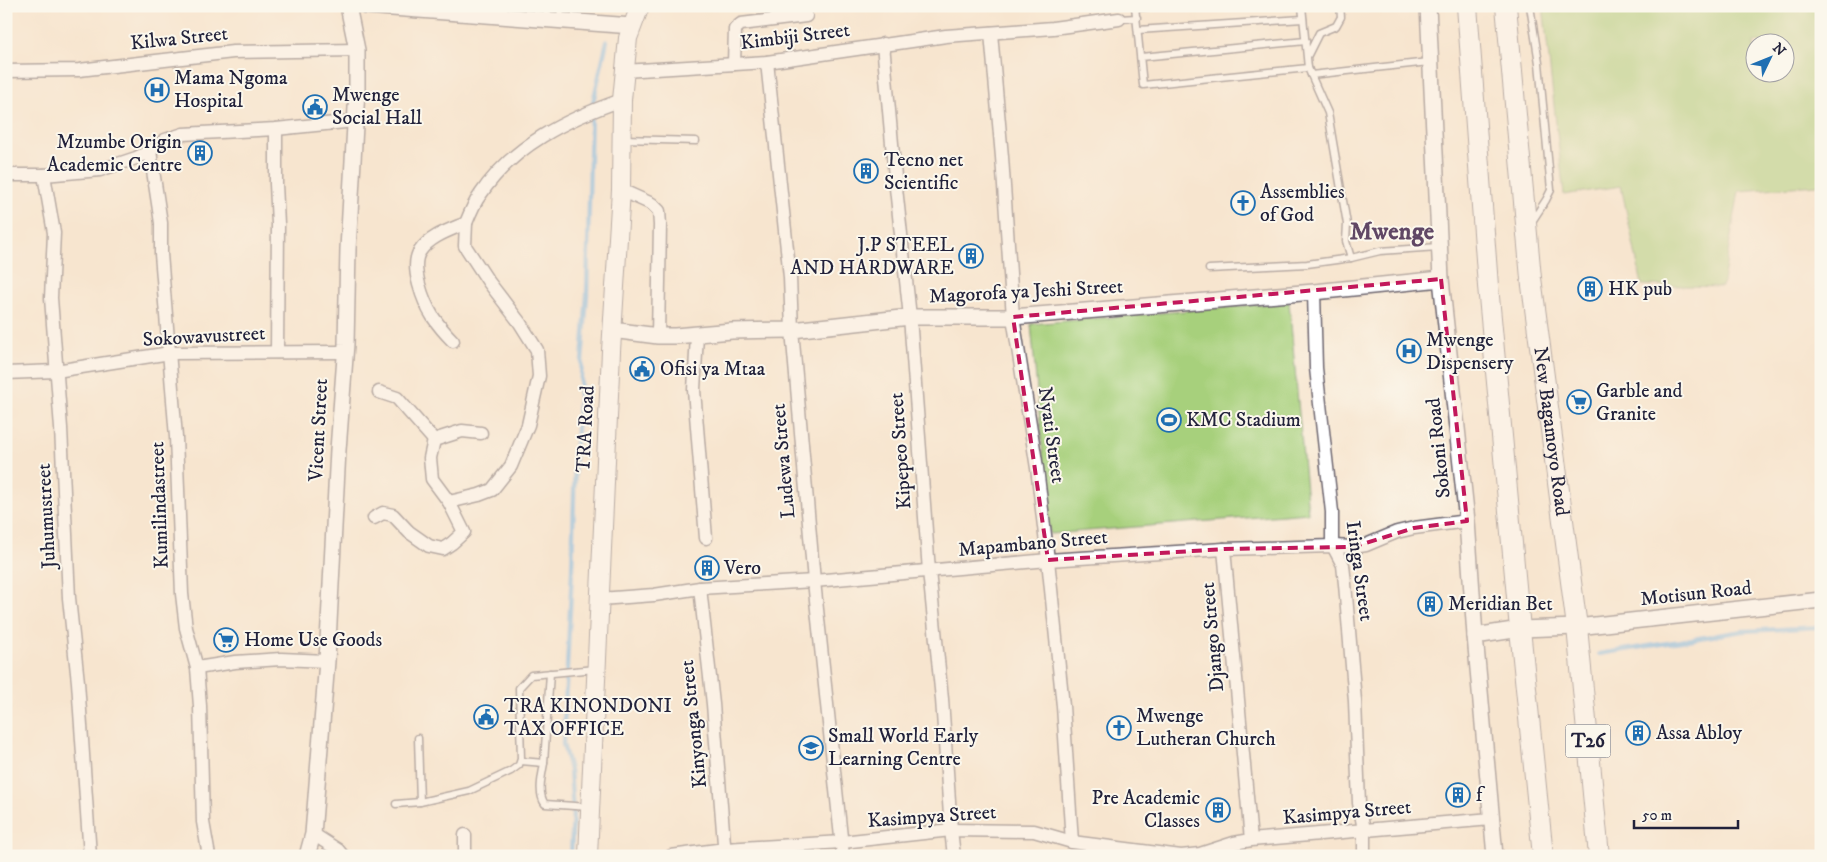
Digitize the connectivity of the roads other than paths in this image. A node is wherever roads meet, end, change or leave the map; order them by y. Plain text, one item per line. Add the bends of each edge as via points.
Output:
1 (348, 6) edge
2 (366, 6) edge
3 (640, 6) edge
4 (1154, 6) edge
5 (1302, 6) edge
6 (1340, 6) edge
7 (1428, 6) edge
8 (1468, 6) edge
9 (1506, 6) edge
10 (1530, 6) edge
11 (1135, 7) edge
12 (499, 11) edge
13 (560, 13) edge
14 (806, 16) dead end
15 (1136, 18) junction
16 (1119, 19) joint
17 (1303, 19) junction
18 (632, 26) junction
19 (1138, 30) junction
20 (991, 33) junction
21 (1306, 41) junction
22 (883, 44) junction
23 (357, 50) junction
24 (1141, 56) junction
25 (1308, 56) junction
26 (767, 62) junction
27 (1431, 62) junction
28 (734, 64) junction
29 (1308, 68) junction
30 (6, 71) edge
31 (624, 71) junction
32 (1312, 75) junction
33 (622, 100) junction
34 (355, 121) junction
35 (276, 129) junction
36 (622, 139) junction
37 (696, 141) dead end
38 (150, 152) junction
39 (6, 175) edge
40 (44, 175) junction
41 (621, 190) junction
42 (466, 222) junction
43 (1526, 229) junction
44 (1440, 246) junction
45 (1351, 258) junction
46 (1209, 269) dead end
47 (1441, 279) junction
48 (1314, 292) junction
49 (910, 317) junction
50 (1013, 317) junction
51 (612, 330) junction
52 (792, 330) junction
53 (697, 335) junction
54 (658, 336) junction
55 (453, 341) dead end
56 (277, 352) junction
57 (344, 352) junction
58 (170, 353) junction
59 (56, 371) junction
60 (6, 373) edge
61 (379, 392) dead end
62 (481, 433) dead end
63 (434, 440) junction
64 (449, 502) junction
65 (374, 518) dead end
66 (1467, 522) junction
67 (706, 538) dead end
68 (1333, 546) junction
69 (1224, 549) junction
70 (1048, 560) junction
71 (929, 571) junction
72 (814, 581) junction
73 (700, 588) junction
74 (600, 599) junction
75 (1821, 600) edge
76 (1577, 627) junction
77 (1520, 629) junction
78 (1475, 636) junction
79 (327, 661) junction
80 (197, 668) junction
81 (597, 669) junction
82 (550, 673) junction
83 (418, 738) dead end
84 (521, 760) junction
85 (544, 763) junction
86 (420, 802) junction
87 (396, 804) dead end
88 (590, 807) junction
89 (1491, 819) junction
90 (950, 830) junction
91 (1364, 830) junction
92 (313, 834) junction
93 (465, 835) dead end
94 (1251, 840) junction
95 (842, 842) junction
96 (1072, 842) junction
97 (1095, 851) edge
98 (725, 853) edge
99 (90, 856) edge
100 (209, 856) edge
101 (307, 856) edge
102 (343, 856) edge
103 (465, 856) edge
104 (588, 856) edge
105 (671, 856) edge
106 (843, 856) edge
107 (954, 856) edge
108 (1364, 856) edge
109 (1495, 856) edge
110 (1543, 856) edge
111 (1599, 856) edge

1 - 23 street, Vicent Street
2 - 12 street
3 - 18 main road, TRA Road
4 - 11 lane
5 - 17 lane
6 - 25 lane via 1341,17 1336,26 1319,33
7 - 27 street, Sokoni Road
8 - 77 highway via 1488,286
9 - 43 highway, New Bagamoyo Road / T26
10 - 43 lane via 1551,190
11 - 15 lane
12 - 13 street
13 - 18 street
14 - 28 street via 741,24 735,29
15 - 16 lane
15 - 19 lane
16 - 20 street, Kimbiji Street
17 - 19 lane
17 - 21 lane
18 - 31 main road, TRA Road
19 - 24 lane
20 - 22 street, Kimbiji Street
20 - 50 street, Nyati Street
21 - 24 lane
21 - 25 lane
22 - 26 street, Kimbiji Street
22 - 49 street, Kipepeo Street
23 - 30 street, Kilwa Street via 233,52 79,70
23 - 34 street, Vicent Street
24 - 29 lane via 1143,85
25 - 29 lane
26 - 28 street, Kimbiji Street
26 - 52 street, Ludewa Street via 790,277
27 - 32 lane
27 - 44 street, Sokoni Road
28 - 31 street, Kimbiji Street
29 - 32 lane
31 - 33 main road, TRA Road
32 - 45 lane via 1328,113
33 - 36 main road, TRA Road
33 - 42 street via 558,127 508,160 479,196
34 - 35 street
34 - 57 street, Vicent Street
35 - 38 street via 183,134 165,140
35 - 56 street
36 - 37 lane
36 - 41 main road, TRA Road
38 - 40 street via 100,170
38 - 58 street, Kumilindastreet via 161,223
39 - 40 street
40 - 59 street, Juhumustreet via 54,233 51,298
41 - 51 main road, TRA Road
41 - 54 street via 652,204 659,211
42 - 55 street via 428,242 419,252 416,267 418,282 432,316
42 - 64 street via 466,246 537,350 539,376 528,425 511,466 492,490
43 - 76 highway, New Bagamoyo Road / T26
44 - 45 lane via 1380,251
44 - 47 street, Sokoni Road
45 - 46 lane via 1308,264
47 - 48 street, Magorofa ya Jeshi Street
47 - 66 street, Sokoni Road
48 - 50 street, Magorofa ya Jeshi Street
48 - 68 street, Iringa Street via 1316,368
49 - 50 street, Magorofa ya Jeshi Street
49 - 52 street, Magorofa ya Jeshi Street
49 - 71 street, Kipepeo Street
50 - 70 street, Nyati Street
51 - 54 street, Magorofa ya Jeshi Street
51 - 74 main road, TRA Road
52 - 53 street, Magorofa ya Jeshi Street
52 - 72 street, Ludewa Street
53 - 54 street, Magorofa ya Jeshi Street
53 - 67 street via 694,390
56 - 57 street, Sokowavustreet
56 - 58 street, Sokowavustreet
57 - 79 street, Vicent Street
58 - 59 street, Sokowavustreet
58 - 80 street, Kumilindastreet via 182,594 186,628
59 - 60 street, Sokowavustreet
59 - 99 street, Juhumustreet via 62,428 69,598
61 - 63 street via 397,398
62 - 63 street via 462,431
63 - 64 street via 430,458 432,479
64 - 65 street via 464,532 443,549 429,546 393,515 383,513
66 - 68 street, Mapambano Street via 1414,528 1360,547
66 - 78 street, Sokoni Road
68 - 69 street, Mapambano Street
68 - 91 street, Iringa Street via 1343,565 1355,701 1359,803
69 - 70 street, Mapambano Street
69 - 94 street, Django Street
70 - 71 street, Mapambano Street
70 - 96 street, Nyati Street via 1063,706
71 - 72 street, Mapambano Street
71 - 90 street, Kipepeo Street via 942,699
72 - 73 street, Mapambano Street
72 - 95 street, Ludewa Street
73 - 74 street, Mapambano Street
73 - 98 street, Kinyonga Street
74 - 81 main road, TRA Road
75 - 76 street, Motisun Road
76 - 77 street, Motisun Road
76 - 111 highway, New Bagamoyo Road / T26
77 - 78 street, Motisun Road
77 - 110 highway
78 - 89 street, Sokoni Road
79 - 80 street via 273,659
79 - 92 street, Vicent Street
80 - 100 street, Kumilindastreet via 203,822
81 - 82 lane
81 - 88 main road, TRA Road
82 - 84 lane via 532,675 519,688
82 - 85 lane
83 - 86 lane
84 - 85 lane
84 - 86 lane via 511,771 469,791
85 - 88 lane via 540,791 545,804
86 - 87 lane
88 - 104 main road, TRA Road
89 - 91 street, Kasimpya Street
89 - 109 street, Sokoni Road
90 - 95 street, Kasimpya Street
90 - 96 street, Kasimpya Street via 1034,831
90 - 107 street, Kipepeo Street
91 - 94 street, Kasimpya Street
91 - 108 street, Iringa Street
92 - 101 street, Vicent Street
92 - 102 street
93 - 103 street
94 - 97 street, Kasimpya Street via 1181,856
95 - 98 street, Kasimpya Street
95 - 106 street, Ludewa Street
96 - 97 street, Kasimpya Street
98 - 105 street, Kasimpya Street

